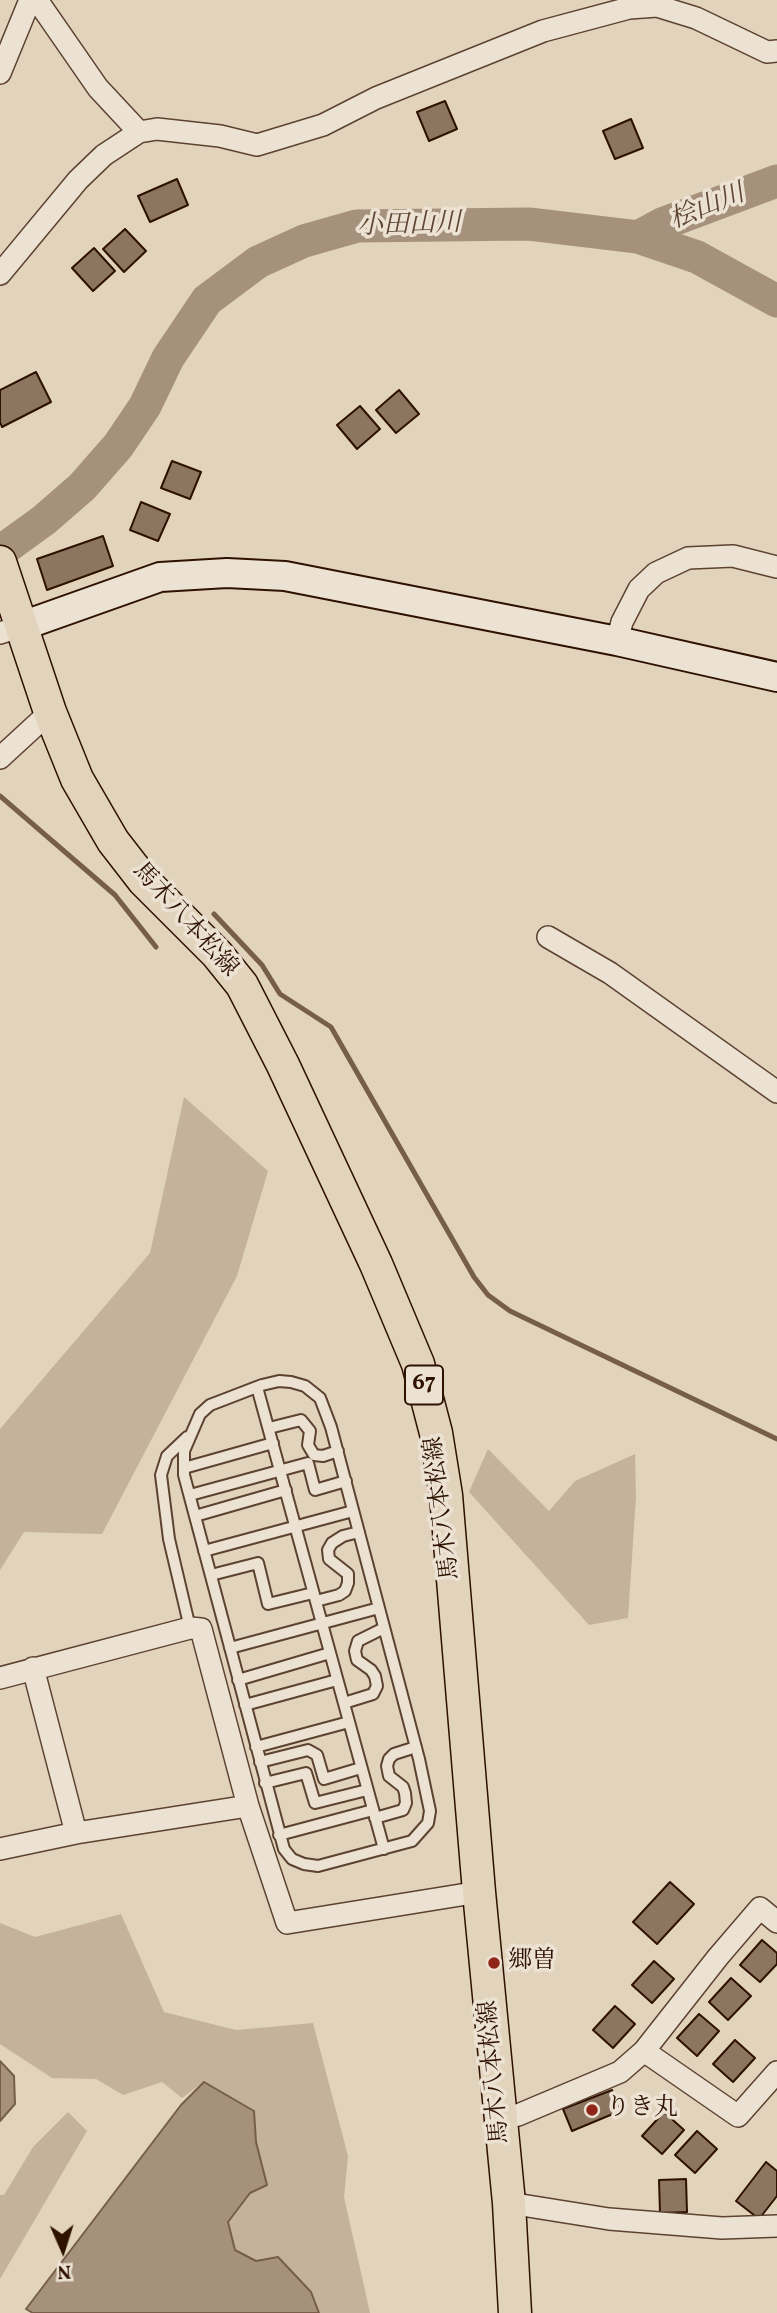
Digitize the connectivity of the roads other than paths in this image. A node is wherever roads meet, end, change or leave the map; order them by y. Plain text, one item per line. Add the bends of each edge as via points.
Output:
1 (30, 0) edge
2 (37, 0) edge
3 (777, 51) edge
4 (0, 73) edge
5 (138, 132) junction
6 (0, 274) edge
7 (0, 563) edge
8 (777, 567) edge
9 (11, 630) edge
10 (617, 641) junction
11 (777, 677) edge
12 (50, 712) junction
13 (0, 758) edge
14 (548, 936) dead end
15 (777, 1092) edge
16 (257, 1387) junction
17 (269, 1428) junction
18 (189, 1435) junction
19 (273, 1443) junction
20 (338, 1451) junction
21 (184, 1468) junction
22 (280, 1470) junction
23 (346, 1481) junction
24 (286, 1490) junction
25 (190, 1495) junction
26 (354, 1511) junction
27 (195, 1516) junction
28 (295, 1527) junction
29 (359, 1532) junction
30 (204, 1550) junction
31 (211, 1575) junction
32 (314, 1597) junction
33 (379, 1608) junction
34 (322, 1623) junction
35 (190, 1628) junction
36 (384, 1628) junction
37 (230, 1648) junction
38 (330, 1653) junction
39 (33, 1668) junction
40 (0, 1678) edge
41 (238, 1680) junction
42 (337, 1681) junction
43 (344, 1703) junction
44 (245, 1705) junction
45 (349, 1722) junction
46 (256, 1747) junction
47 (416, 1747) junction
48 (260, 1762) junction
49 (361, 1768) junction
50 (265, 1783) junction
51 (367, 1790) junction
52 (248, 1806) junction
53 (374, 1814) junction
54 (76, 1833) junction
55 (279, 1835) junction
56 (0, 1849) edge
57 (384, 1849) junction
58 (479, 1892) junction
59 (777, 1922) edge
60 (644, 2051) junction
61 (777, 2072) edge
62 (500, 2119) junction
63 (509, 2203) junction
64 (777, 2226) edge
65 (516, 2313) edge

1 - 4 street
2 - 5 street via 98,88
3 - 5 street via 767,52 696,18 657,6 629,8 543,31 376,98 323,125 257,145 157,129
5 - 6 street via 78,180
7 - 9 main road, 馬木八本松線 / 67
8 - 10 street via 733,556 688,558 677,563 656,573 639,589
9 - 10 street via 160,577 227,573 285,576
9 - 12 main road, 馬木八本松線 / 67
10 - 11 street
12 - 13 street
12 - 58 main road, 馬木八本松線 / 67 via 77,779 113,841 144,881 242,985 376,1264 418,1364 446,1495
14 - 15 street via 610,973
16 - 17 lane
16 - 18 lane via 210,1405
16 - 20 lane via 279,1381 305,1386 320,1398
17 - 19 lane
17 - 20 lane via 301,1420 310,1431 314,1455
18 - 21 lane
18 - 35 lane via 167,1456 161,1475 169,1539
19 - 21 lane
19 - 22 lane
20 - 23 lane
21 - 25 lane
22 - 23 lane via 308,1463 315,1490
22 - 24 lane
22 - 25 lane
23 - 26 lane
24 - 27 lane
24 - 28 lane
25 - 27 lane
26 - 28 lane
26 - 29 lane
27 - 30 lane
28 - 30 lane
28 - 32 lane
29 - 32 lane via 343,1536 328,1550 329,1559 348,1574 345,1591
29 - 33 lane
30 - 31 lane
31 - 32 lane via 258,1563 268,1604
31 - 37 lane
32 - 34 lane
33 - 34 lane
33 - 36 lane
34 - 37 lane
34 - 38 lane
35 - 39 street
35 - 52 street via 201,1629
36 - 43 lane via 358,1641 355,1651 357,1660 375,1676 373,1694
36 - 47 lane
37 - 41 lane
38 - 41 lane
38 - 42 lane
39 - 40 street
39 - 54 street
41 - 44 lane
42 - 43 lane
42 - 44 lane
43 - 45 lane
44 - 46 lane
45 - 46 lane
45 - 49 lane
46 - 48 lane
47 - 53 lane via 394,1754 387,1766 390,1776 403,1787 403,1810
47 - 57 lane via 428,1796 428,1823 411,1841
48 - 49 lane via 308,1750 317,1755 324,1779
48 - 50 lane
49 - 51 lane
50 - 51 lane via 306,1773 315,1803
50 - 55 lane
51 - 53 lane
52 - 54 street
52 - 58 street via 287,1923
53 - 55 lane
53 - 57 lane
54 - 56 street
55 - 57 lane via 292,1859 318,1866
58 - 62 main road, 馬木八本松線 / 67
59 - 60 street via 760,1908
60 - 61 street via 738,2116
60 - 62 street via 620,2072
62 - 63 main road, 馬木八本松線 / 67
63 - 64 street via 609,2219 722,2228
63 - 65 main road, 馬木八本松線 / 67

